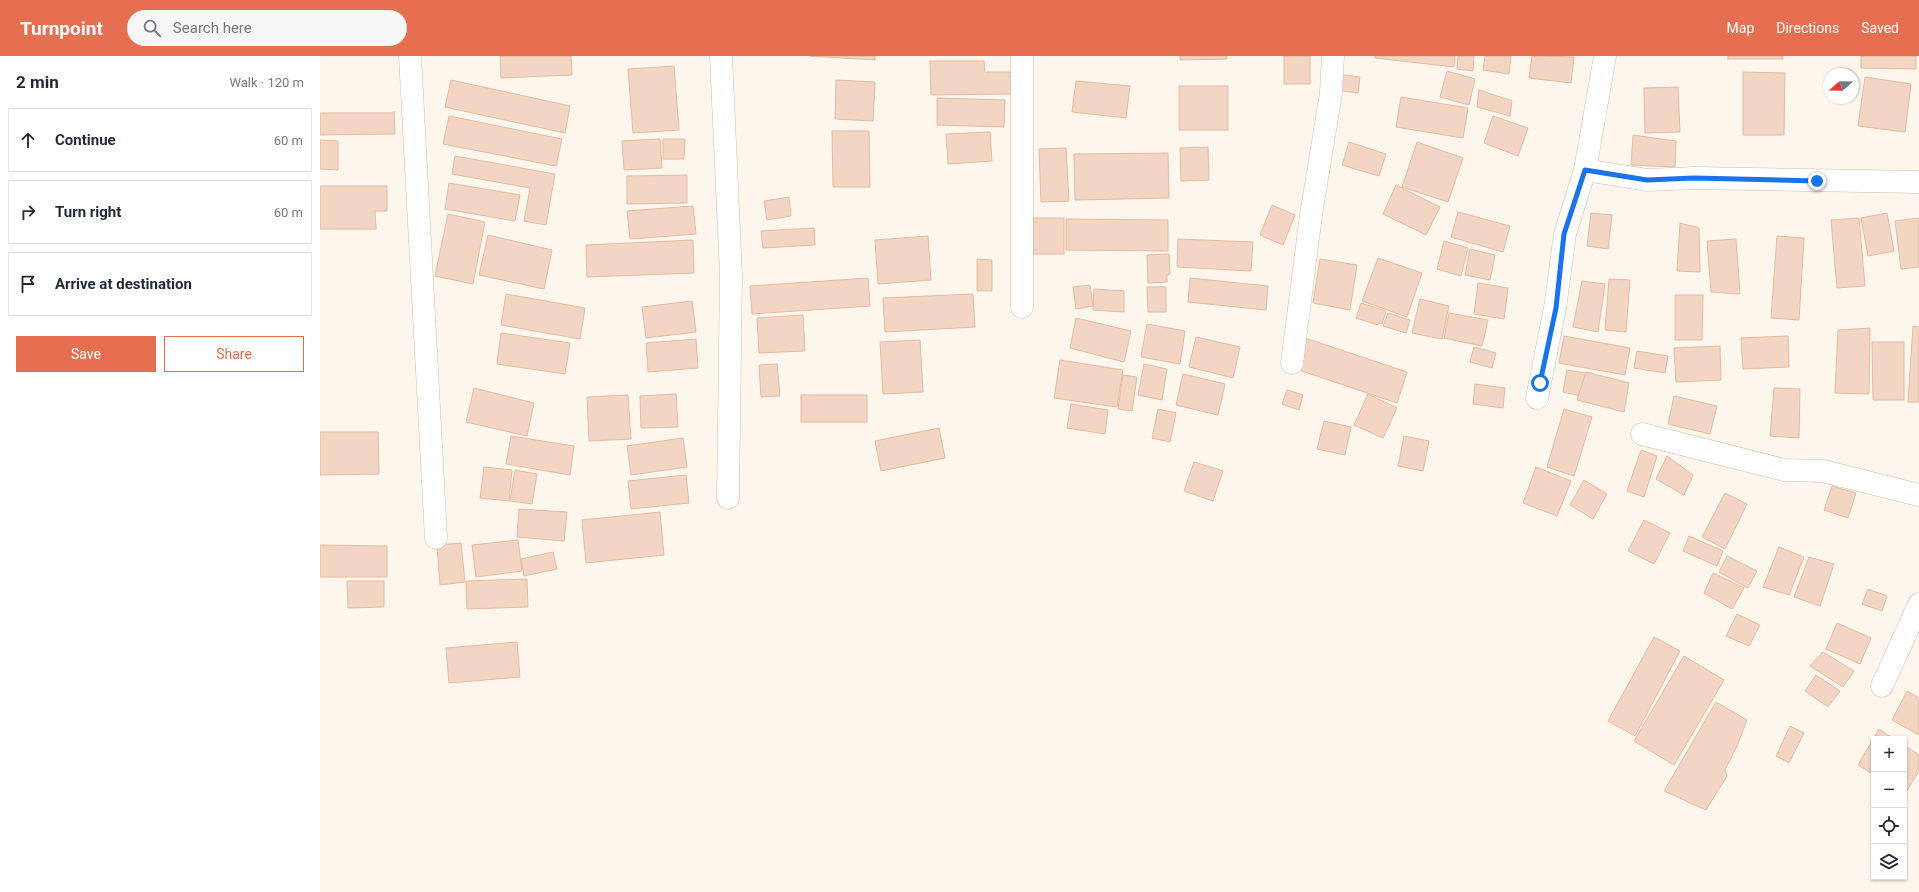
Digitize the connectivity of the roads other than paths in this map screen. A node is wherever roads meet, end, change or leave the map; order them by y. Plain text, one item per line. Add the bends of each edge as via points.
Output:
1 (410, 56) edge
2 (720, 56) edge
3 (1022, 56) edge
4 (1333, 56) edge
5 (1605, 56) edge
6 (1585, 170) junction
7 (1919, 182) edge
8 (1022, 307) dead end
9 (1292, 363) dead end
10 (1537, 398) dead end
11 (1642, 434) dead end
12 (1919, 496) edge
13 (728, 498) dead end
14 (436, 538) dead end
15 (1919, 604) edge
16 (1882, 686) dead end

1 - 14 street
2 - 13 street via 731,274
3 - 8 street
4 - 9 street via 1331,93 1311,215
5 - 6 street
6 - 7 street via 1647,180 1694,178
6 - 10 street via 1564,234 1556,308
11 - 12 street via 1784,470 1823,470
15 - 16 street

